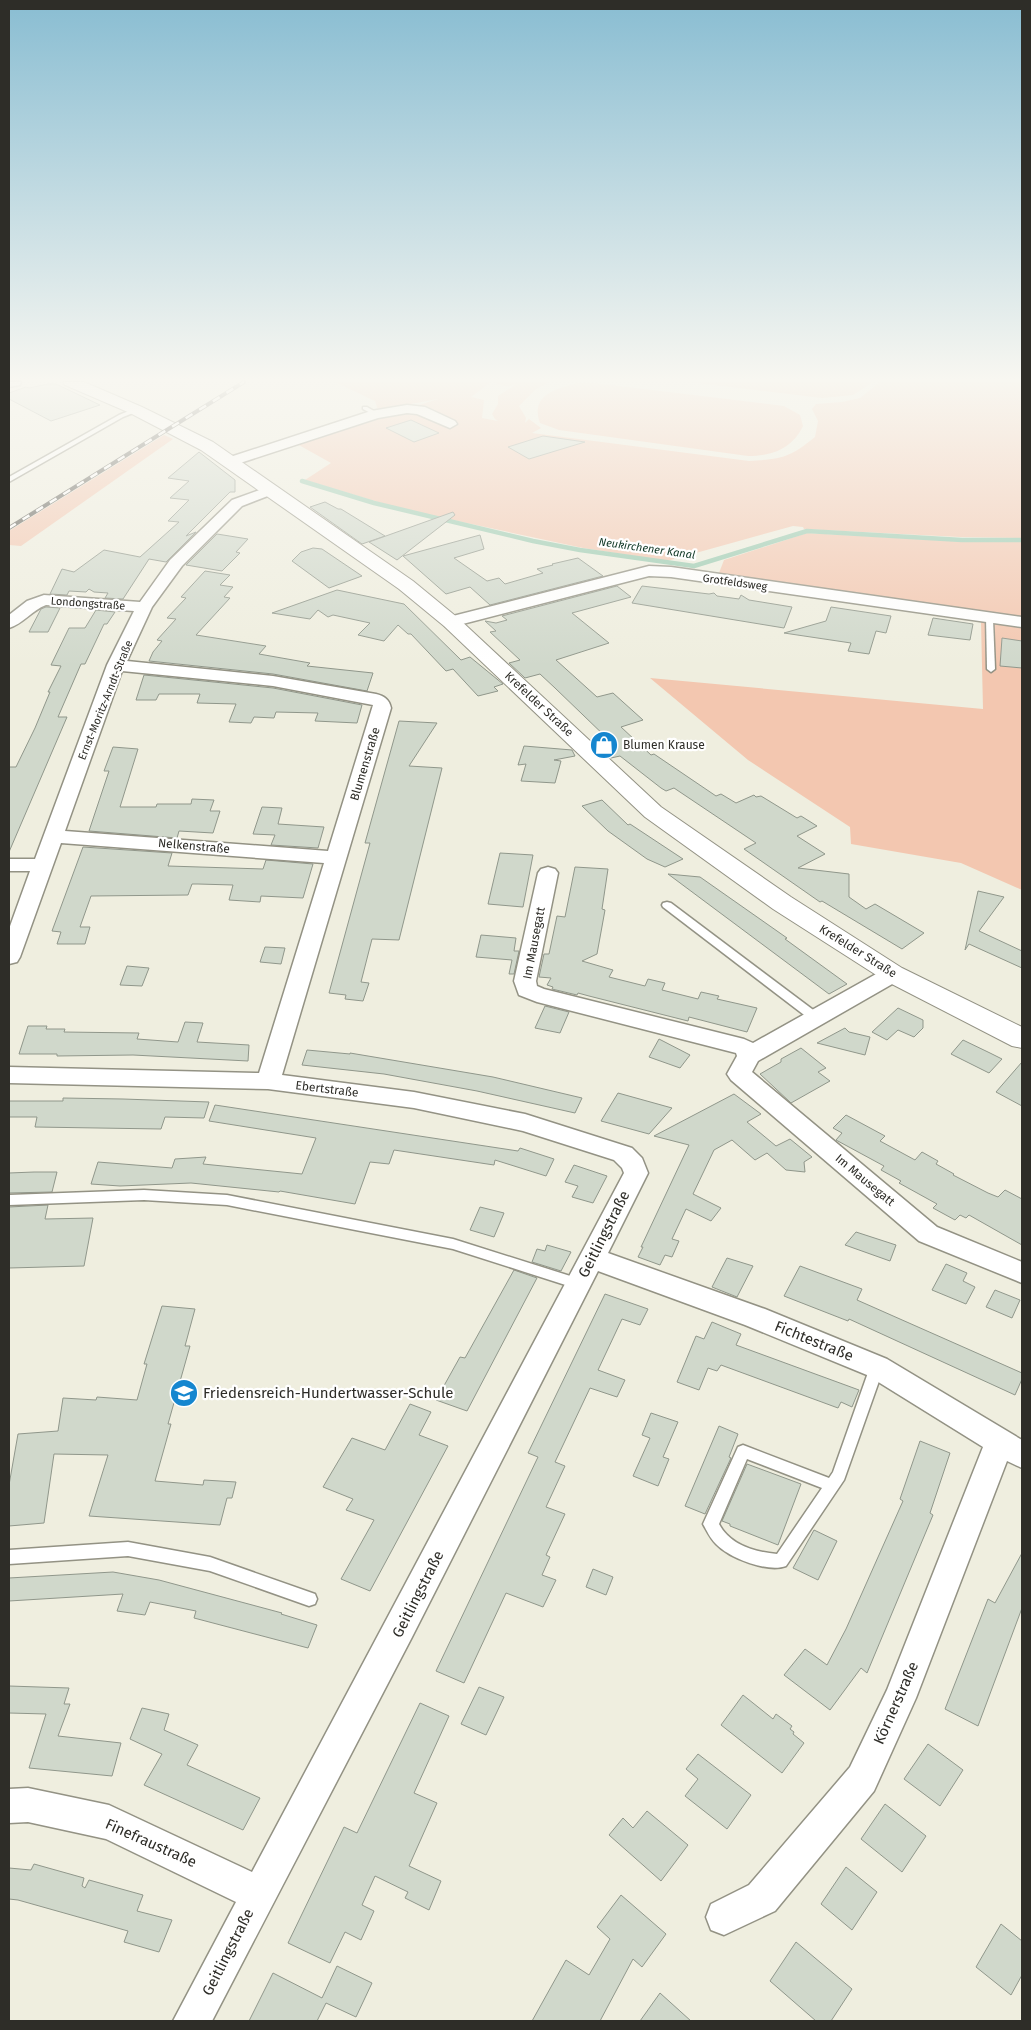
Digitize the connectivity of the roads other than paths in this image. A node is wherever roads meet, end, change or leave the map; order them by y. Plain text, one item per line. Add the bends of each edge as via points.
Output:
1 (249, 477) edge
2 (268, 491) junction
3 (144, 608) junction
4 (989, 619) junction
5 (9, 622) edge
6 (451, 622) junction
7 (1022, 622) edge
8 (116, 665) junction
9 (991, 669) dead end
10 (53, 836) junction
11 (335, 858) junction
12 (9, 865) edge
13 (42, 865) junction
14 (548, 873) dead end
15 (667, 905) dead end
16 (9, 957) edge
17 (893, 974) junction
18 (816, 1018) junction
19 (1022, 1039) edge
20 (749, 1056) junction
21 (9, 1076) edge
22 (268, 1082) junction
23 (633, 1164) joint
24 (9, 1200) edge
25 (584, 1271) junction
26 (1022, 1273) edge
27 (878, 1367) junction
28 (1011, 1448) edge
29 (830, 1485) junction
30 (9, 1557) edge
31 (310, 1599) dead end
32 (9, 1806) edge
33 (258, 1894) junction
34 (724, 1917) dead end
35 (192, 2021) edge

1 - 2 main road, Krefelder Straße
2 - 3 street, Ernst-Moritz-Arndt-Straße via 237,503 176,562
2 - 6 main road, Krefelder Straße via 406,585
3 - 5 street, Londongstraße via 44,600
3 - 8 street, Ernst-Moritz-Arndt-Straße
4 - 6 street, Grotfeldsweg via 649,571
4 - 7 street, Grotfeldsweg
4 - 9 lane
6 - 17 main road, Krefelder Straße via 653,812 782,903
8 - 10 street, Ernst-Moritz-Arndt-Straße
8 - 11 street, Blumenstraße via 273,681 376,699 381,703
10 - 11 street, Nelkenstraße
10 - 13 street, Ernst-Moritz-Arndt-Straße
11 - 22 street, Blumenstraße
12 - 13 street
13 - 16 street, Ernst-Moritz-Arndt-Straße
14 - 20 street, Im Mausegatt via 525,982 527,990 744,1047
15 - 18 lane
17 - 18 street
17 - 19 main road, Krefelder Straße
18 - 20 street
20 - 26 street, Im Mausegatt via 739,1074 928,1234
21 - 22 street, Ebertstraße
22 - 23 street, Ebertstraße via 414,1100 525,1123 623,1154
23 - 25 street, Geitlingstraße via 636,1173
24 - 25 lane via 144,1194 227,1200
25 - 27 street, Fichtestraße via 755,1317
25 - 33 street, Geitlingstraße
27 - 28 street, Fichtestraße
27 - 29 lane via 839,1475
28 - 34 street, Körnerstraße via 862,1779 762,1898
29 - 29 lane via 743,1451 711,1524 715,1533 733,1548 765,1561 781,1562
30 - 31 lane via 128,1549 210,1564
32 - 33 street, Finefraustraße via 28,1805 109,1822
33 - 35 street, Geitlingstraße

